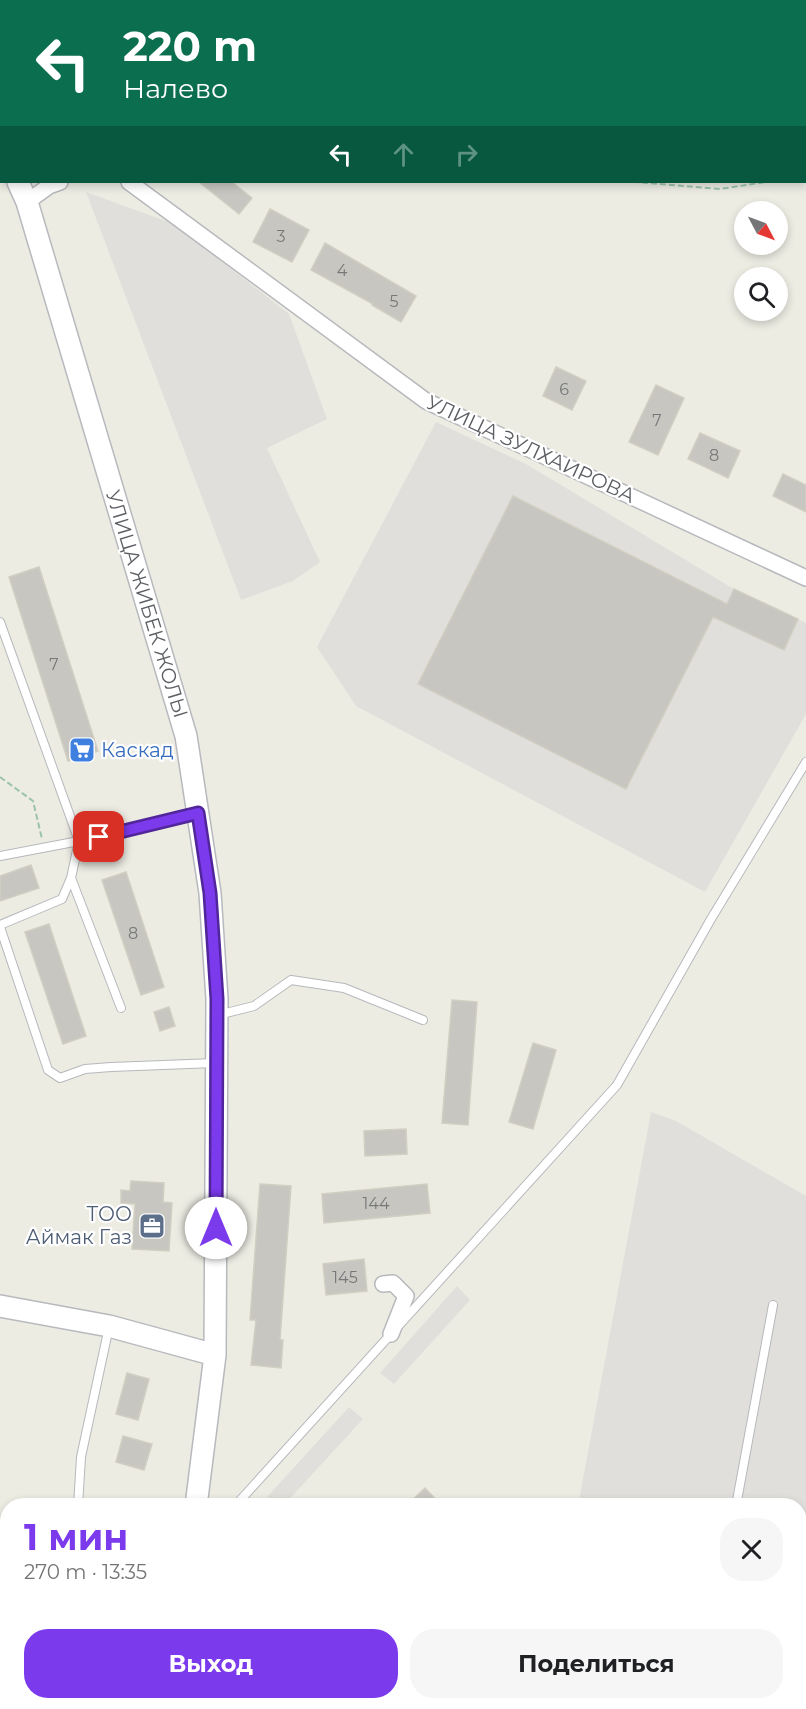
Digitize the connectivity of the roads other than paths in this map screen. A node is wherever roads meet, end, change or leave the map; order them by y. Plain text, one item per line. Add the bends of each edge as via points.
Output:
1 (18, 183) edge
2 (58, 183) edge
3 (130, 183) edge
4 (27, 202) junction
5 (806, 578) edge
6 (0, 622) edge
7 (806, 762) edge
8 (198, 813) junction
9 (79, 841) junction
10 (0, 856) edge
11 (71, 879) junction
12 (0, 926) edge
13 (121, 1008) dead end
14 (216, 1015) junction
15 (423, 1020) dead end
16 (216, 1063) junction
17 (383, 1284) dead end
18 (773, 1305) dead end
19 (0, 1306) edge
20 (110, 1326) junction
21 (391, 1334) junction
22 (215, 1355) junction
23 (78, 1498) edge
24 (197, 1498) edge
25 (242, 1498) edge
26 (737, 1498) edge

1 - 4 street, УЛИЦА ЖИБЕК ЖОЛЫ
2 - 4 street
3 - 5 street, УЛИЦА ЗУЛХАИРОВА via 426,401
4 - 8 street, УЛИЦА ЖИБЕК ЖОЛЫ via 186,736
6 - 9 lane
7 - 21 lane via 617,1085
8 - 9 lane
8 - 14 street, УЛИЦА ЖИБЕК ЖОЛЫ via 210,893
9 - 10 lane
9 - 11 lane
11 - 12 lane via 62,899
11 - 13 lane
12 - 16 lane via 48,1070 54,1075 60,1078 85,1069 111,1067
14 - 15 lane via 254,1006 291,980 344,988
14 - 16 street, УЛИЦА ЖИБЕК ЖОЛЫ
16 - 22 street, УЛИЦА ЖИБЕК ЖОЛЫ
17 - 21 street via 393,1283 406,1296
18 - 26 lane
19 - 20 street
20 - 22 street
20 - 23 lane via 81,1457
21 - 25 lane
22 - 24 street, УЛИЦА ЖИБЕК ЖОЛЫ

